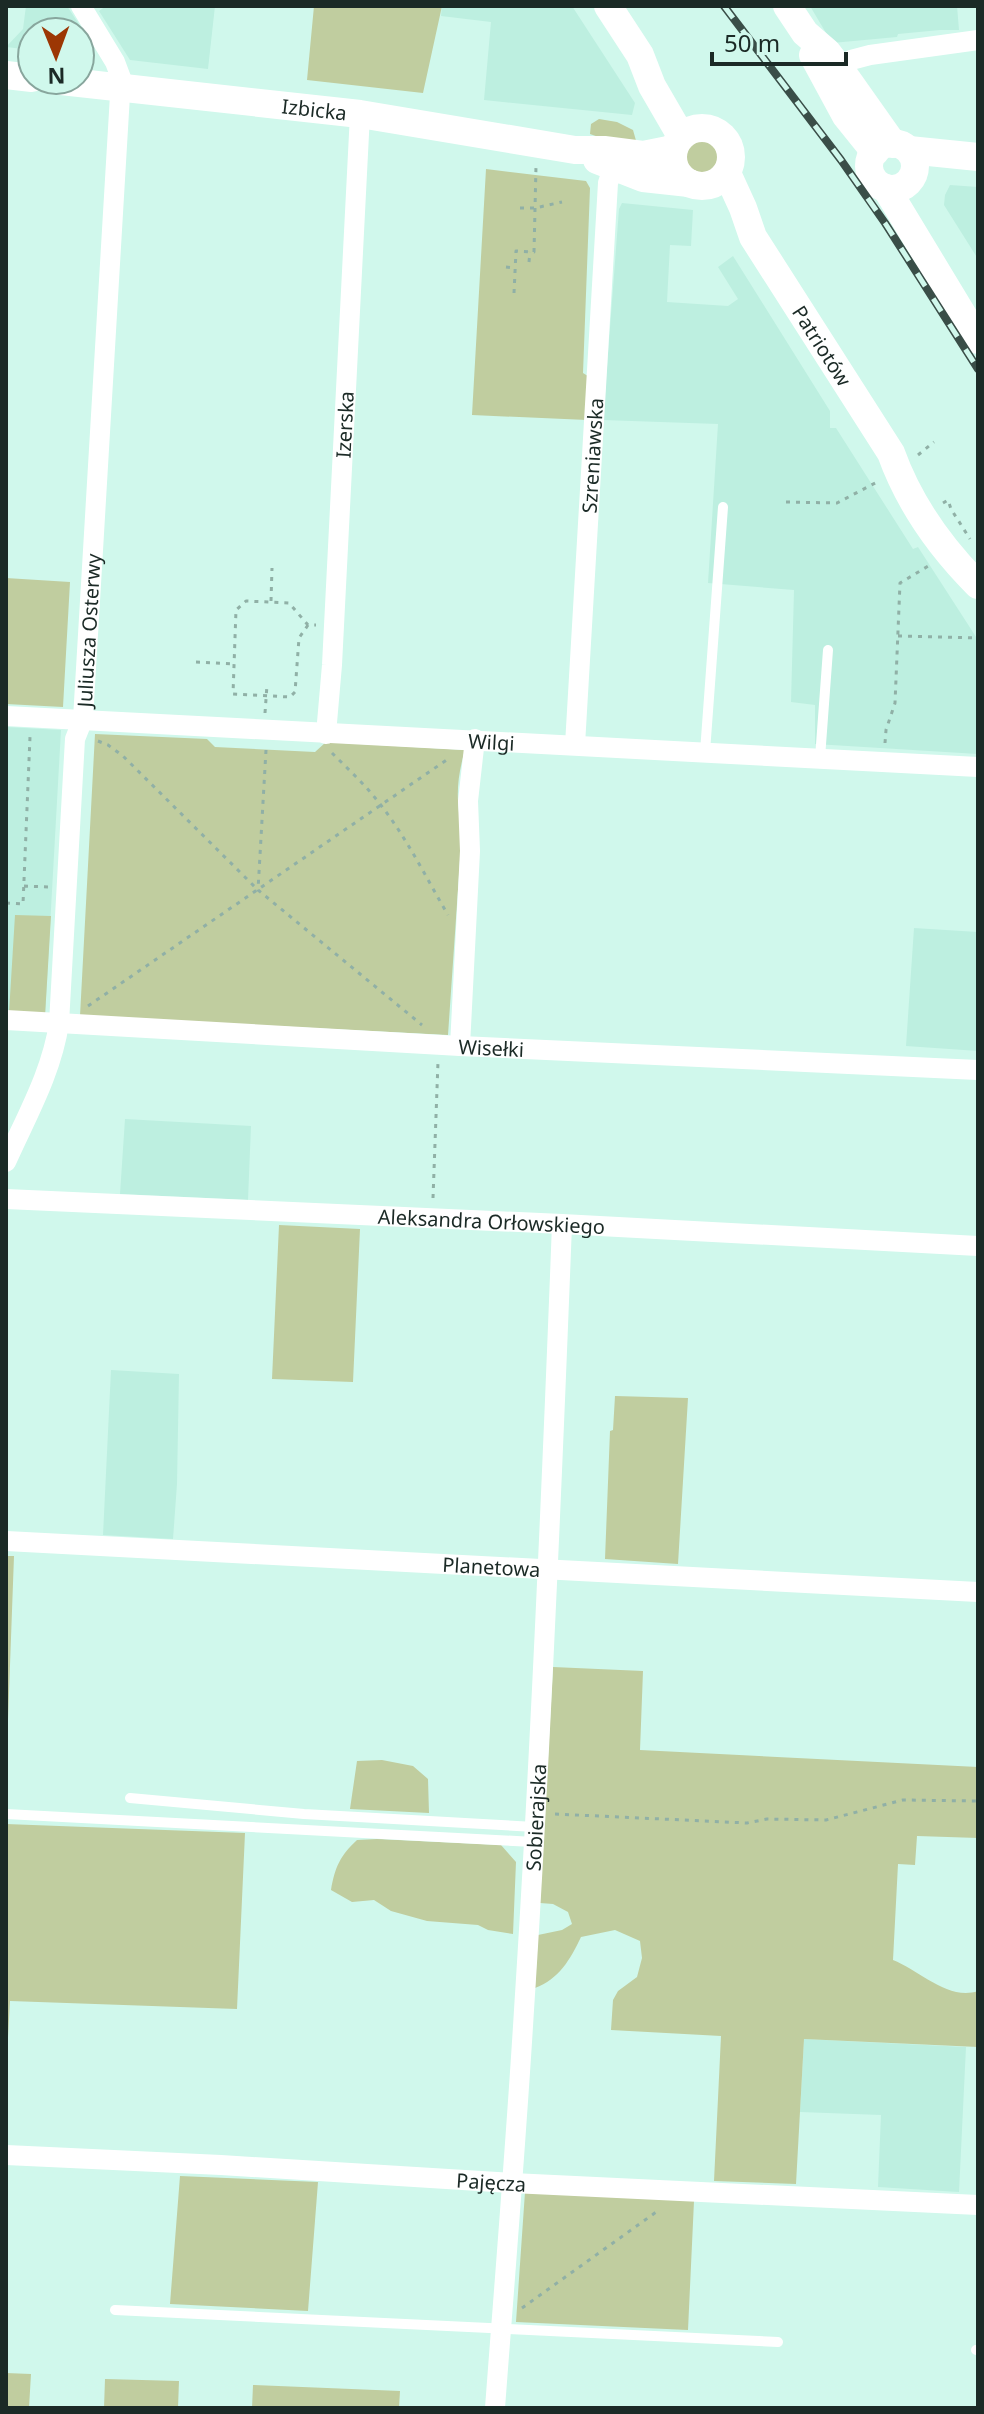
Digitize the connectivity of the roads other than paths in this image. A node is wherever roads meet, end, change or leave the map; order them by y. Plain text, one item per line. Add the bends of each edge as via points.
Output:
1 (81, 6) edge
2 (608, 6) edge
3 (787, 6) edge
4 (805, 33) junction
5 (978, 40) edge
6 (840, 69) junction
7 (96, 85) edge
8 (120, 87) junction
9 (360, 114) junction
10 (685, 138) junction
11 (575, 150) junction
12 (978, 157) edge
13 (897, 165) junction
14 (613, 168) junction
15 (978, 172) edge
16 (706, 181) junction
17 (978, 307) edge
18 (978, 340) edge
19 (723, 507) dead end
20 (978, 584) edge
21 (828, 650) dead end
22 (6, 716) edge
23 (79, 729) junction
24 (319, 733) junction
25 (475, 739) junction
26 (575, 745) junction
27 (705, 752) junction
28 (820, 758) junction
29 (978, 767) edge
30 (6, 1020) edge
31 (69, 1023) junction
32 (449, 1045) junction
33 (978, 1070) edge
34 (6, 1162) edge
35 (6, 1199) edge
36 (562, 1224) junction
37 (978, 1246) edge
38 (6, 1541) edge
39 (549, 1569) junction
40 (978, 1592) edge
41 (130, 1798) dead end
42 (6, 1814) edge
43 (535, 1827) junction
44 (6, 2155) edge
45 (512, 2183) junction
46 (978, 2205) edge
47 (115, 2310) dead end
48 (501, 2326) junction
49 (778, 2342) dead end
50 (495, 2408) edge

1 - 8 street via 119,68
2 - 10 main road
3 - 4 main road
4 - 6 main road
4 - 13 main road via 846,116
5 - 6 street via 870,55
6 - 13 main road
7 - 8 main road, Izbicka
8 - 9 main road, Izbicka
8 - 23 street, Juliusza Osterwy
9 - 11 main road, Izbicka
9 - 24 street, Izerska via 333,652
10 - 11 main road, Izbicka via 643,155
10 - 16 main road via 673,160 676,171
10 - 16 main road via 718,131 728,142 732,155
11 - 14 main road, Izbicka
12 - 13 main road via 946,152
13 - 15 main road
13 - 17 main road
13 - 18 main road
14 - 16 main road, Izbicka via 643,178
14 - 26 street, Szreniawska via 608,183
16 - 20 main road, Patriotów via 753,237 905,454 899,476 950,557
19 - 27 lane
21 - 28 lane
22 - 23 street, Wilgi
23 - 24 street, Wilgi via 265,723
23 - 31 street, Juliusza Osterwy via 67,887
24 - 25 street, Wilgi
25 - 26 street, Wilgi
25 - 32 street via 468,801 465,946
26 - 27 street, Wilgi
27 - 28 street, Wilgi
28 - 29 street, Wilgi
30 - 31 street, Wisełki
31 - 32 street, Wisełki
31 - 34 street, Juliusza Osterwy
32 - 33 street, Wisełki
35 - 36 street, Aleksandra Orłowskiego
36 - 37 street, Aleksandra Orłowskiego
36 - 39 street, Sobierajska
38 - 39 street, Planetowa
39 - 40 street, Planetowa
39 - 43 street, Sobierajska
41 - 43 lane
42 - 43 lane
43 - 45 street, Sobierajska
44 - 45 street, Pajęcza
45 - 46 street, Pajęcza
45 - 48 street, Sobierajska
47 - 48 lane
48 - 49 lane
48 - 50 street, Sobierajska

